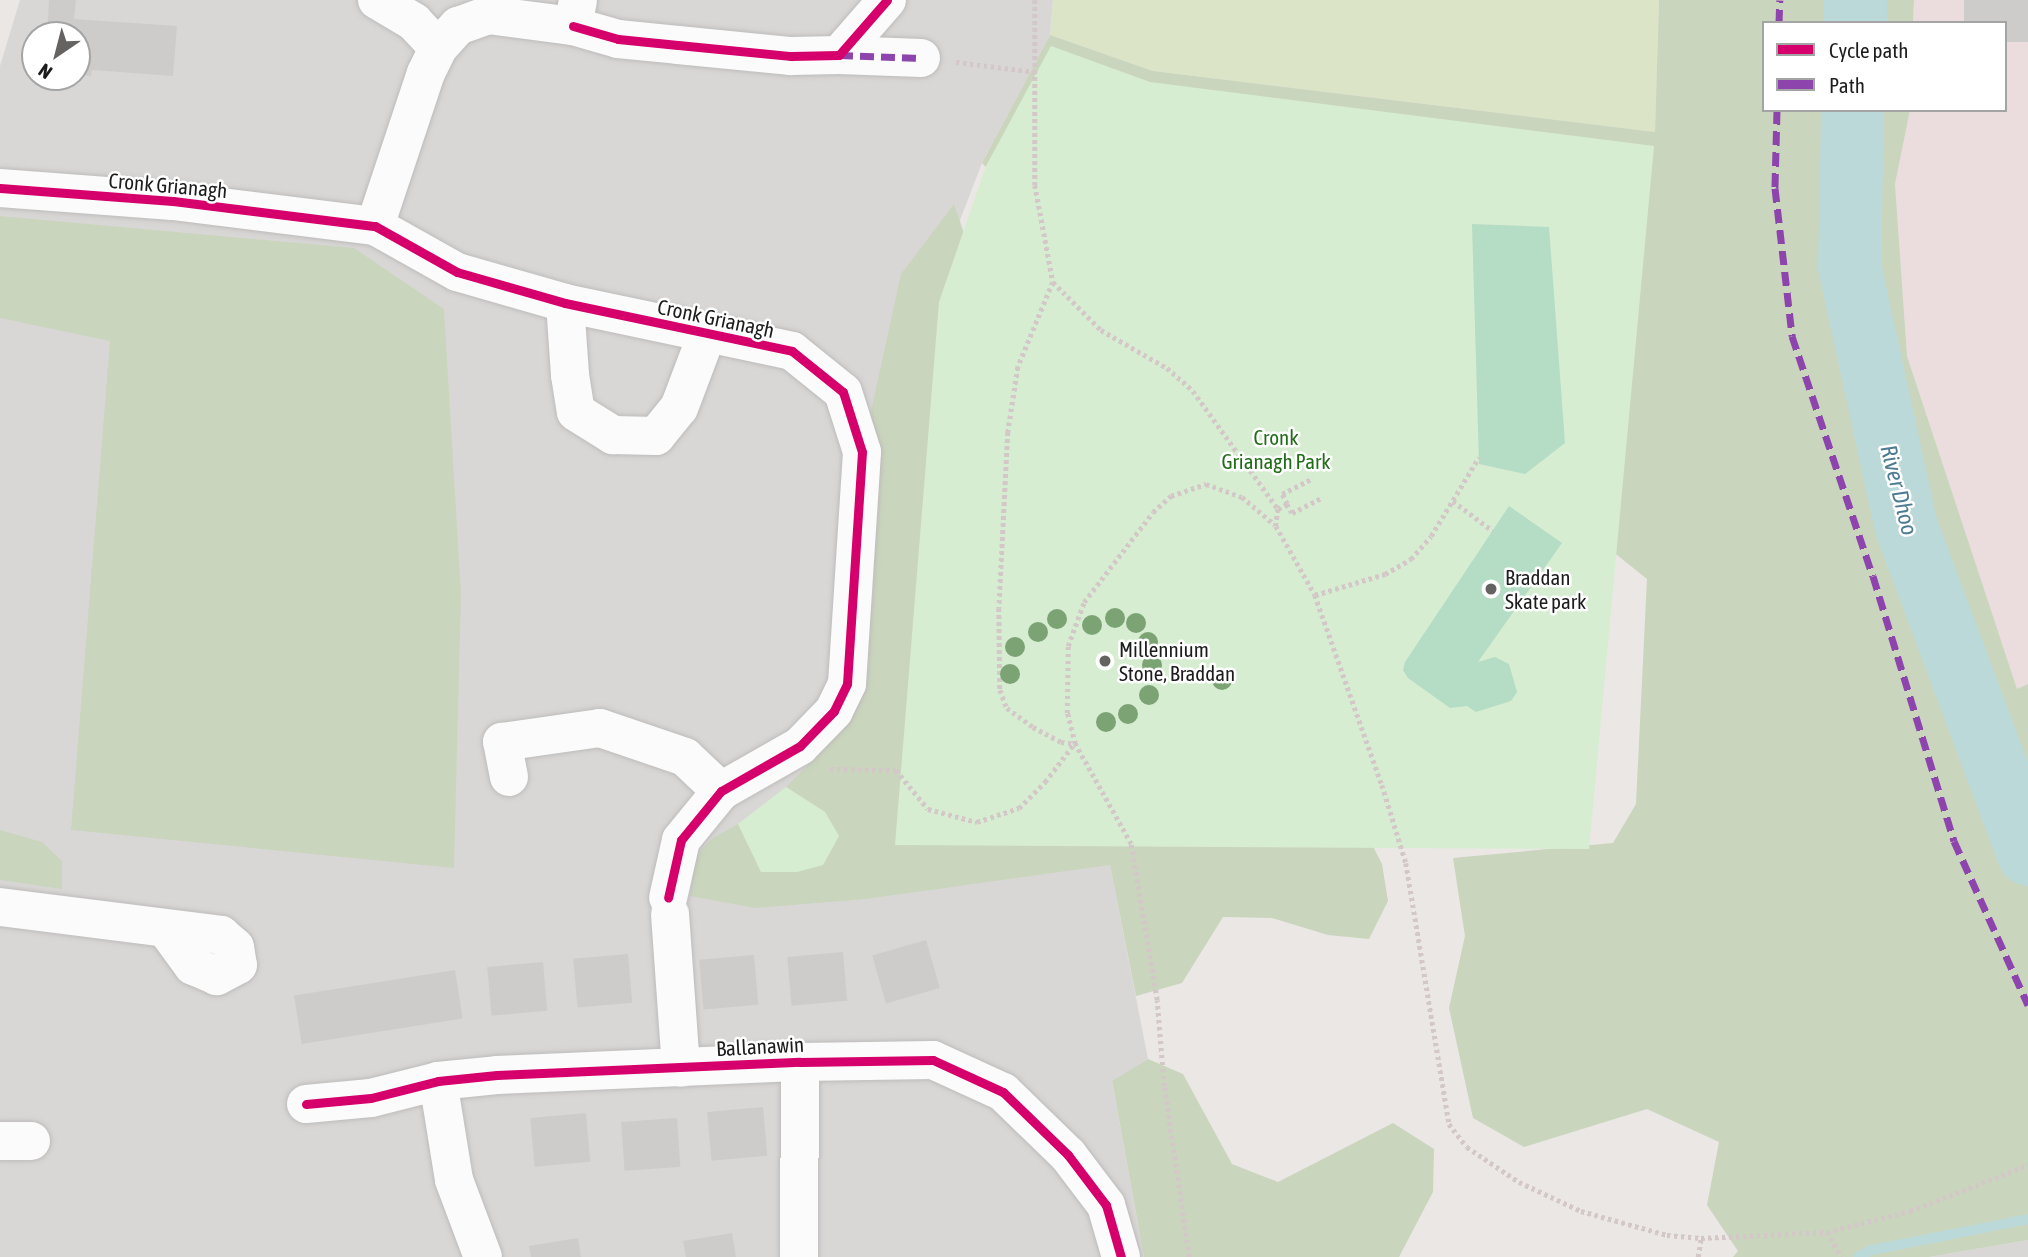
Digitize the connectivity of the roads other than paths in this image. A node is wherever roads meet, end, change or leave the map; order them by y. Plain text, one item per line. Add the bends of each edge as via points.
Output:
1 (377, 0) edge
2 (887, 0) edge
3 (576, 13) edge
4 (438, 48) junction
5 (839, 55) junction
6 (921, 58) road end
7 (0, 188) edge
8 (375, 226) junction
9 (565, 303) junction
10 (707, 334) junction
11 (509, 776) dead end
12 (721, 791) junction
13 (0, 907) edge
14 (166, 929) dead end
15 (800, 1062) junction
16 (681, 1068) junction
17 (438, 1081) junction
18 (306, 1104) dead end
19 (483, 1257) edge
20 (799, 1257) edge
21 (1121, 1257) edge

1 - 4 street via 414,22
2 - 5 street
3 - 4 street via 488,15 458,26
3 - 5 street via 618,39 791,56
4 - 8 street
5 - 6 street
7 - 8 street, Cronk Grianagh via 173,201
8 - 9 street, Cronk Grianagh via 457,272
9 - 10 street, Cronk Grianagh
9 - 10 street, Cronk Grianagh via 576,412 613,435 656,436 680,408
10 - 12 street, Cronk Grianagh via 792,351 843,392 862,452 847,684 834,711 800,746
11 - 12 street via 502,742 600,728 685,757
12 - 16 street, Cronk Grianagh via 681,840 669,906
13 - 14 street
15 - 16 street, Ballanawin
15 - 20 street, Ballanawin
15 - 21 street, Ballanawin via 933,1060 1003,1092 1068,1155 1107,1205
16 - 17 street, Ballanawin
17 - 18 street, Ballanawin via 371,1098
17 - 19 street via 454,1180

